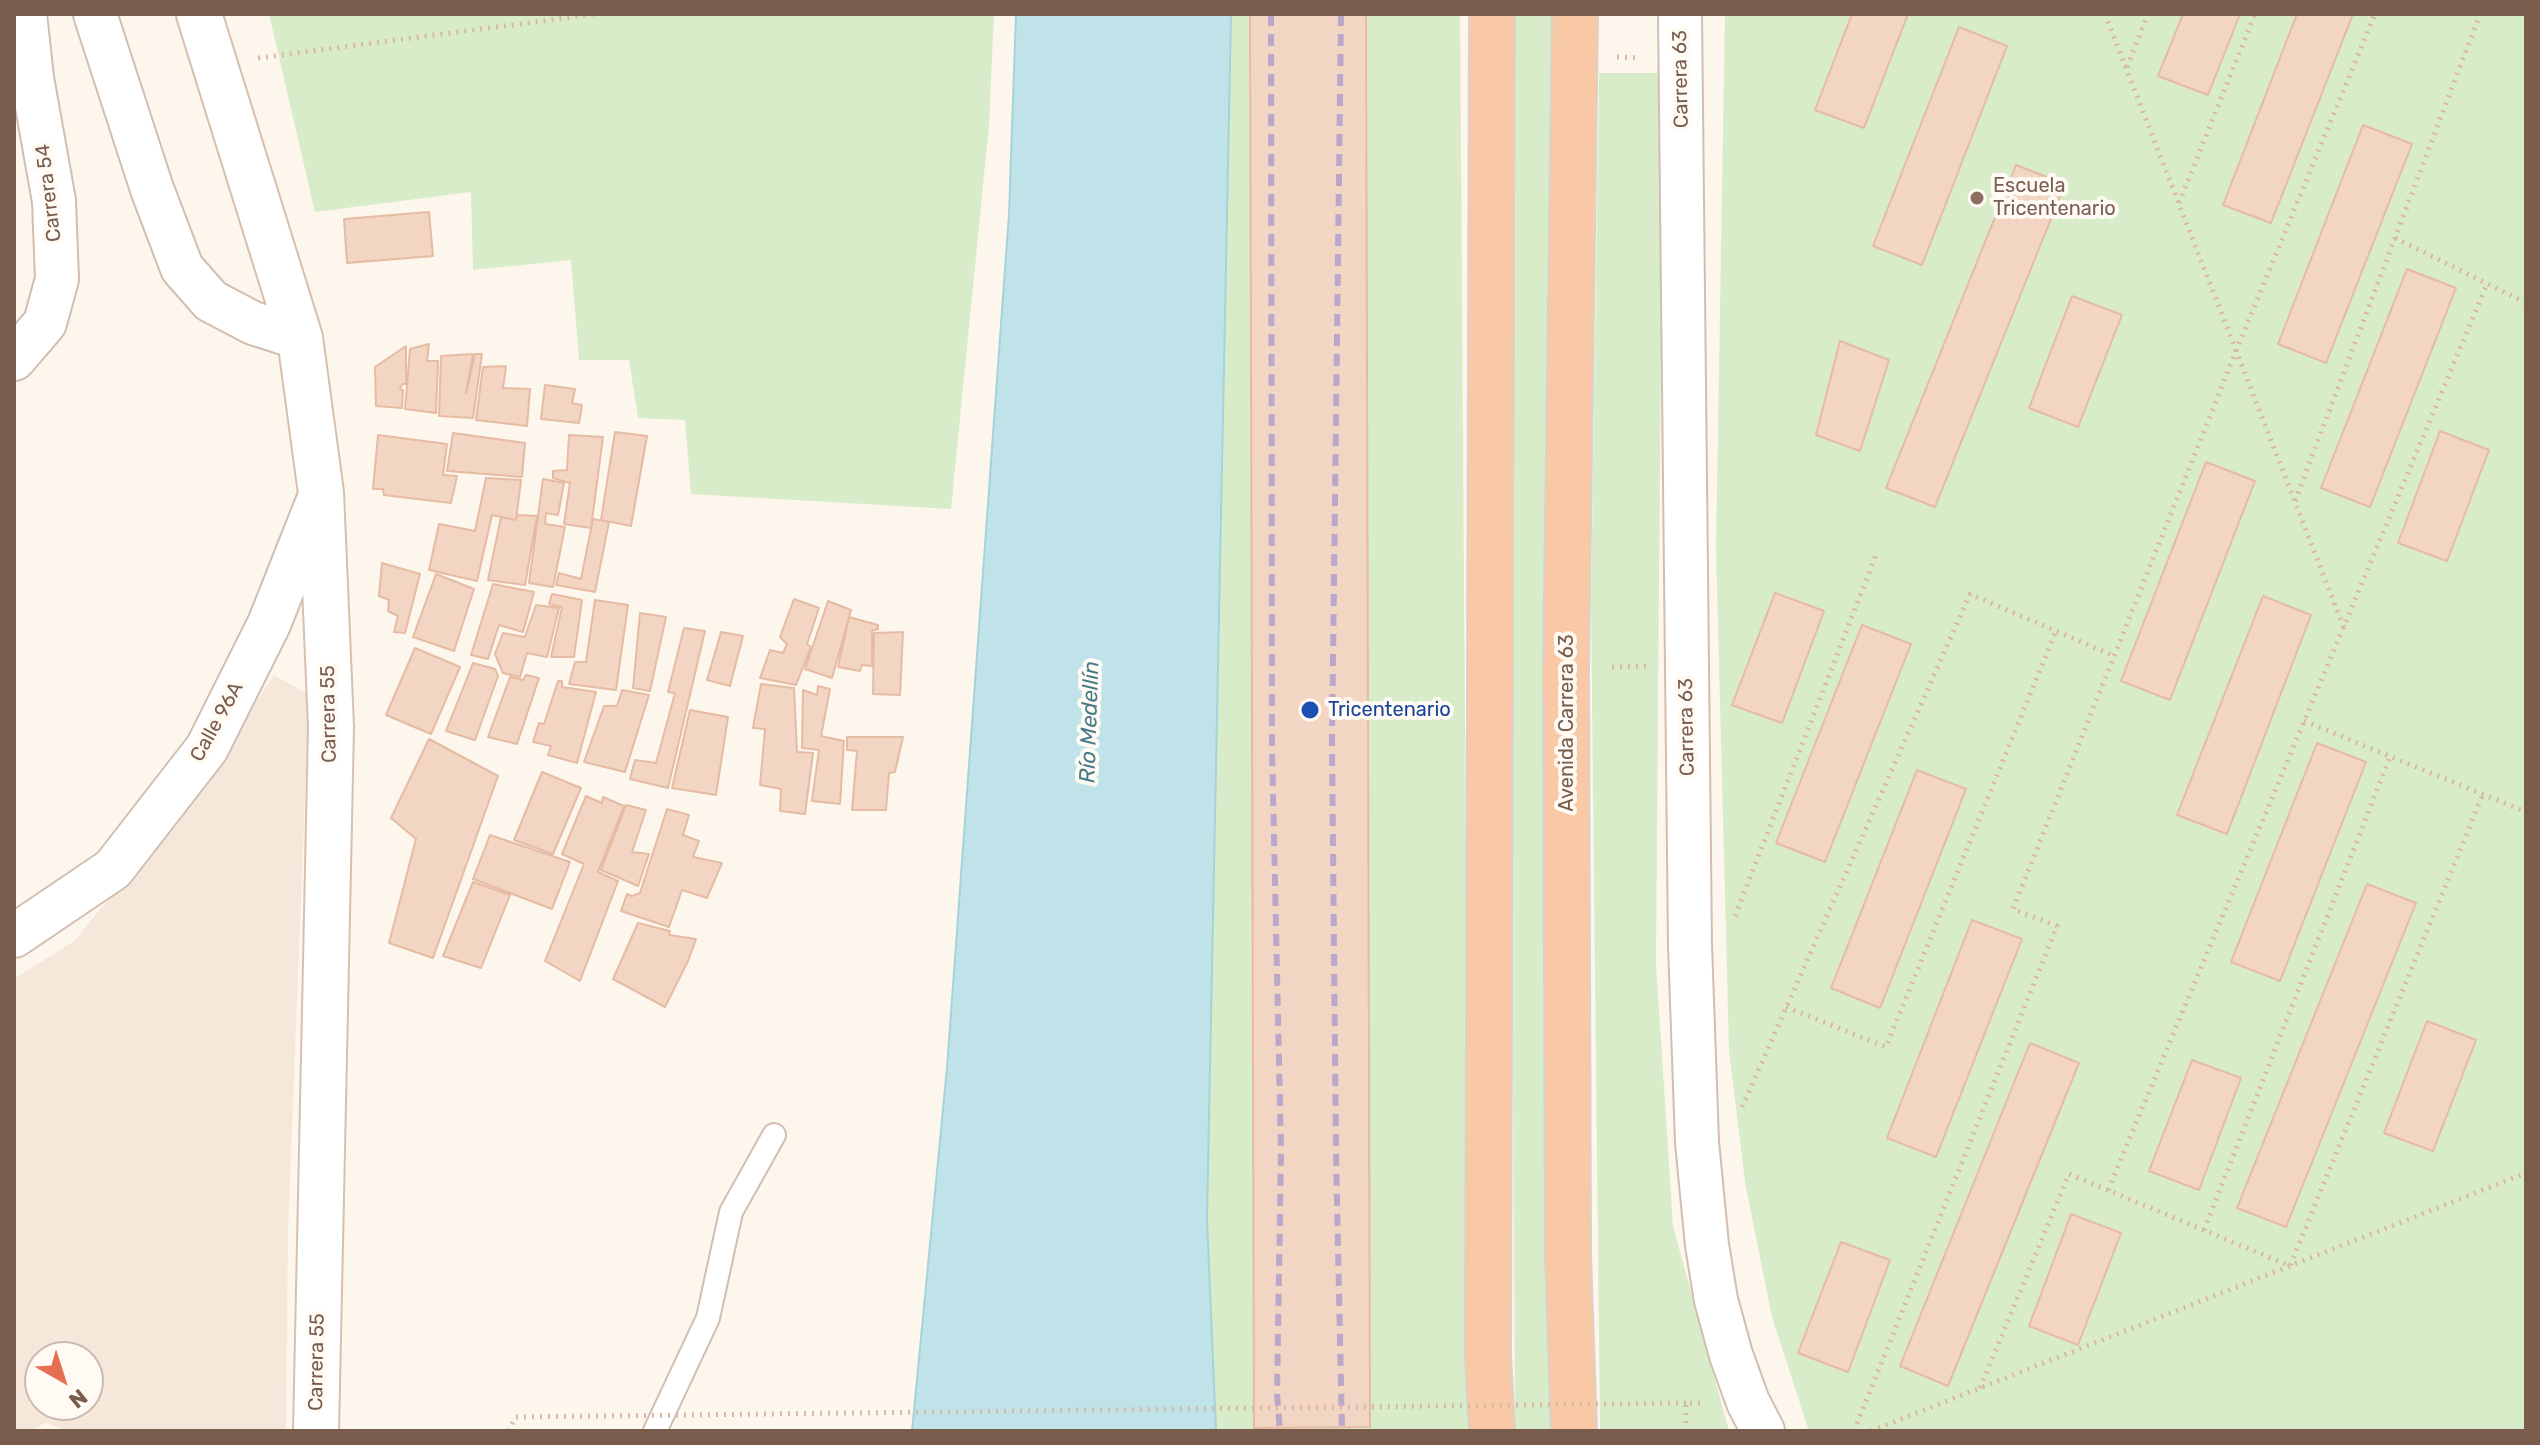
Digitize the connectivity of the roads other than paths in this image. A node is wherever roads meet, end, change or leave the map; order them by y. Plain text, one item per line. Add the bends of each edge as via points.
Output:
1 (25, 14) edge
2 (95, 14) edge
3 (199, 14) edge
4 (1492, 14) edge
5 (1575, 14) edge
6 (1680, 14) edge
7 (300, 338) junction
8 (14, 359) edge
9 (321, 493) junction
10 (14, 936) edge
11 (774, 1135) dead end
12 (316, 1431) edge
13 (655, 1431) edge
14 (1492, 1431) edge
15 (1574, 1431) edge
16 (1763, 1431) edge

1 - 8 street, Carrera 54 via 54,201 57,279 45,323
2 - 7 street via 182,268 211,301 253,323
3 - 7 main road, Carrera 55
4 - 14 highway
5 - 15 highway, Avenida Carrera 63 via 1566,668 1568,1256
6 - 16 street, Carrera 63 via 1697,1142 1716,1300 1731,1355
7 - 9 main road, Carrera 55
9 - 10 street, Calle 96A via 269,624 207,748 113,869
9 - 12 main road, Carrera 55 via 331,727
11 - 13 lane via 731,1212 708,1318

